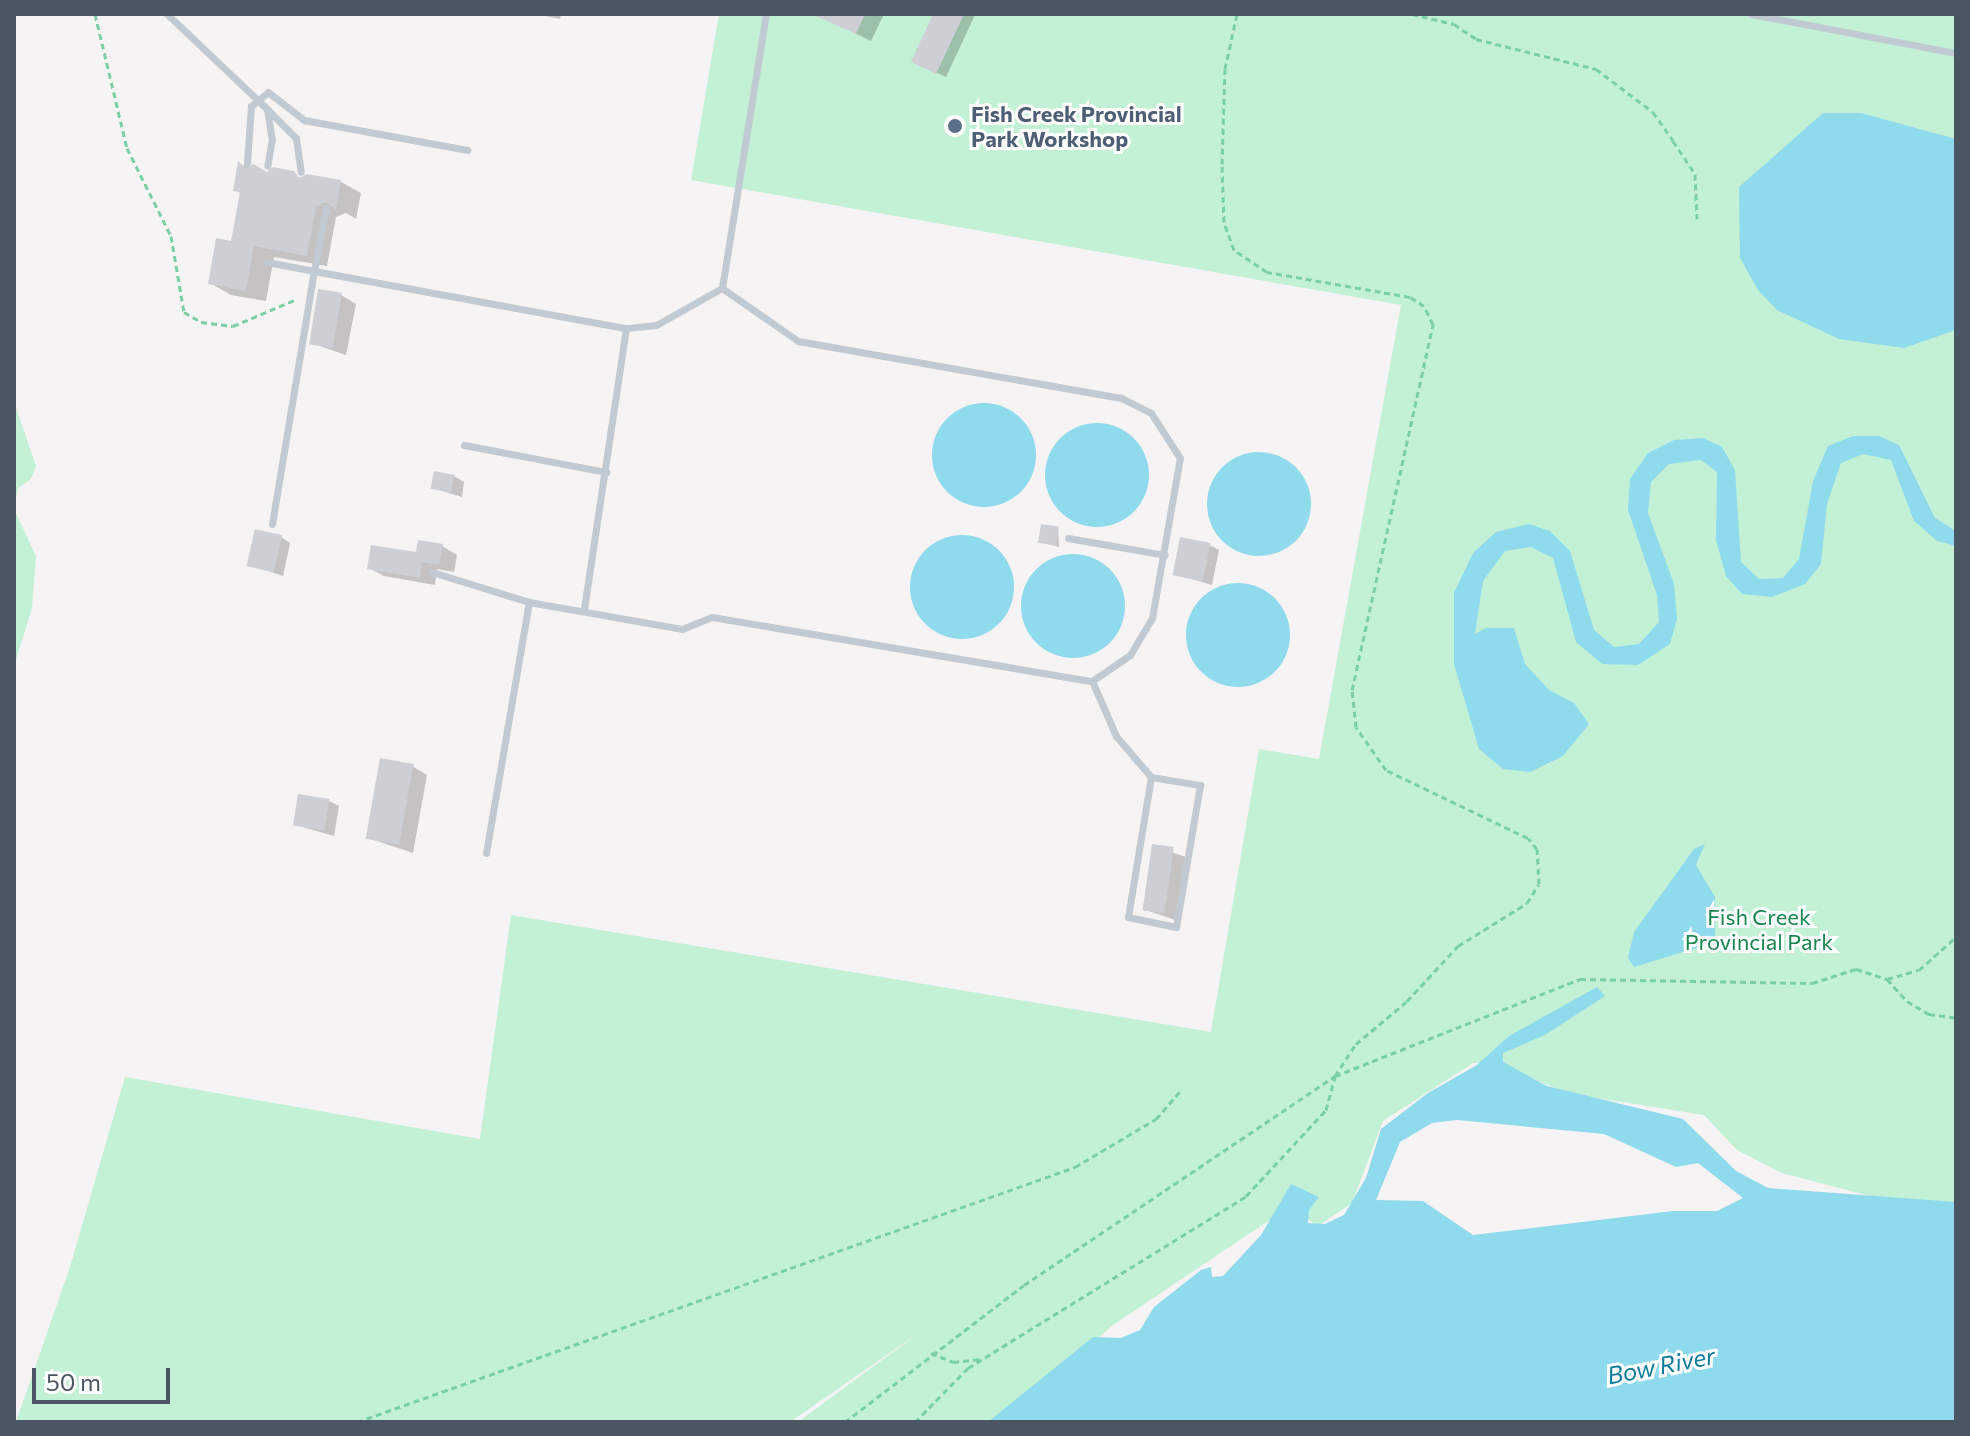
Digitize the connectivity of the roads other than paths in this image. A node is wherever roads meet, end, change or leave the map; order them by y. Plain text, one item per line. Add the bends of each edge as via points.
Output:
1 (167, 14) edge
2 (766, 14) edge
3 (1751, 14) edge
4 (1956, 53) edge
5 (259, 99) junction
6 (267, 109) junction
7 (467, 150) dead end
8 (247, 163) dead end
9 (267, 166) dead end
10 (301, 172) dead end
11 (326, 208) dead end
12 (267, 262) dead end
13 (314, 271) junction
14 (722, 288) junction
15 (626, 328) junction
16 (464, 445) dead end
17 (606, 472) junction
18 (272, 524) dead end
19 (1068, 538) dead end
20 (1165, 555) junction
21 (432, 572) dead end
22 (529, 602) junction
23 (584, 610) junction
24 (1092, 681) junction
25 (1151, 777) junction
26 (486, 853) dead end

1 - 5 lane
2 - 14 lane
3 - 4 lane
5 - 6 lane
5 - 7 lane via 268,92 304,120
5 - 8 lane via 251,106
6 - 9 lane via 272,139
6 - 10 lane via 296,138
11 - 13 lane
12 - 13 lane
13 - 15 lane
13 - 18 lane
14 - 15 lane via 656,325
14 - 20 lane via 798,341 1121,398 1151,413 1180,458
15 - 17 lane
16 - 17 lane
17 - 23 lane
19 - 20 lane
20 - 24 lane via 1152,618 1142,639 1118,666
21 - 22 lane
22 - 23 lane
22 - 26 lane
23 - 24 lane via 682,629 712,617
24 - 25 lane via 1116,736
25 - 25 lane via 1200,785 1176,927 1128,917

